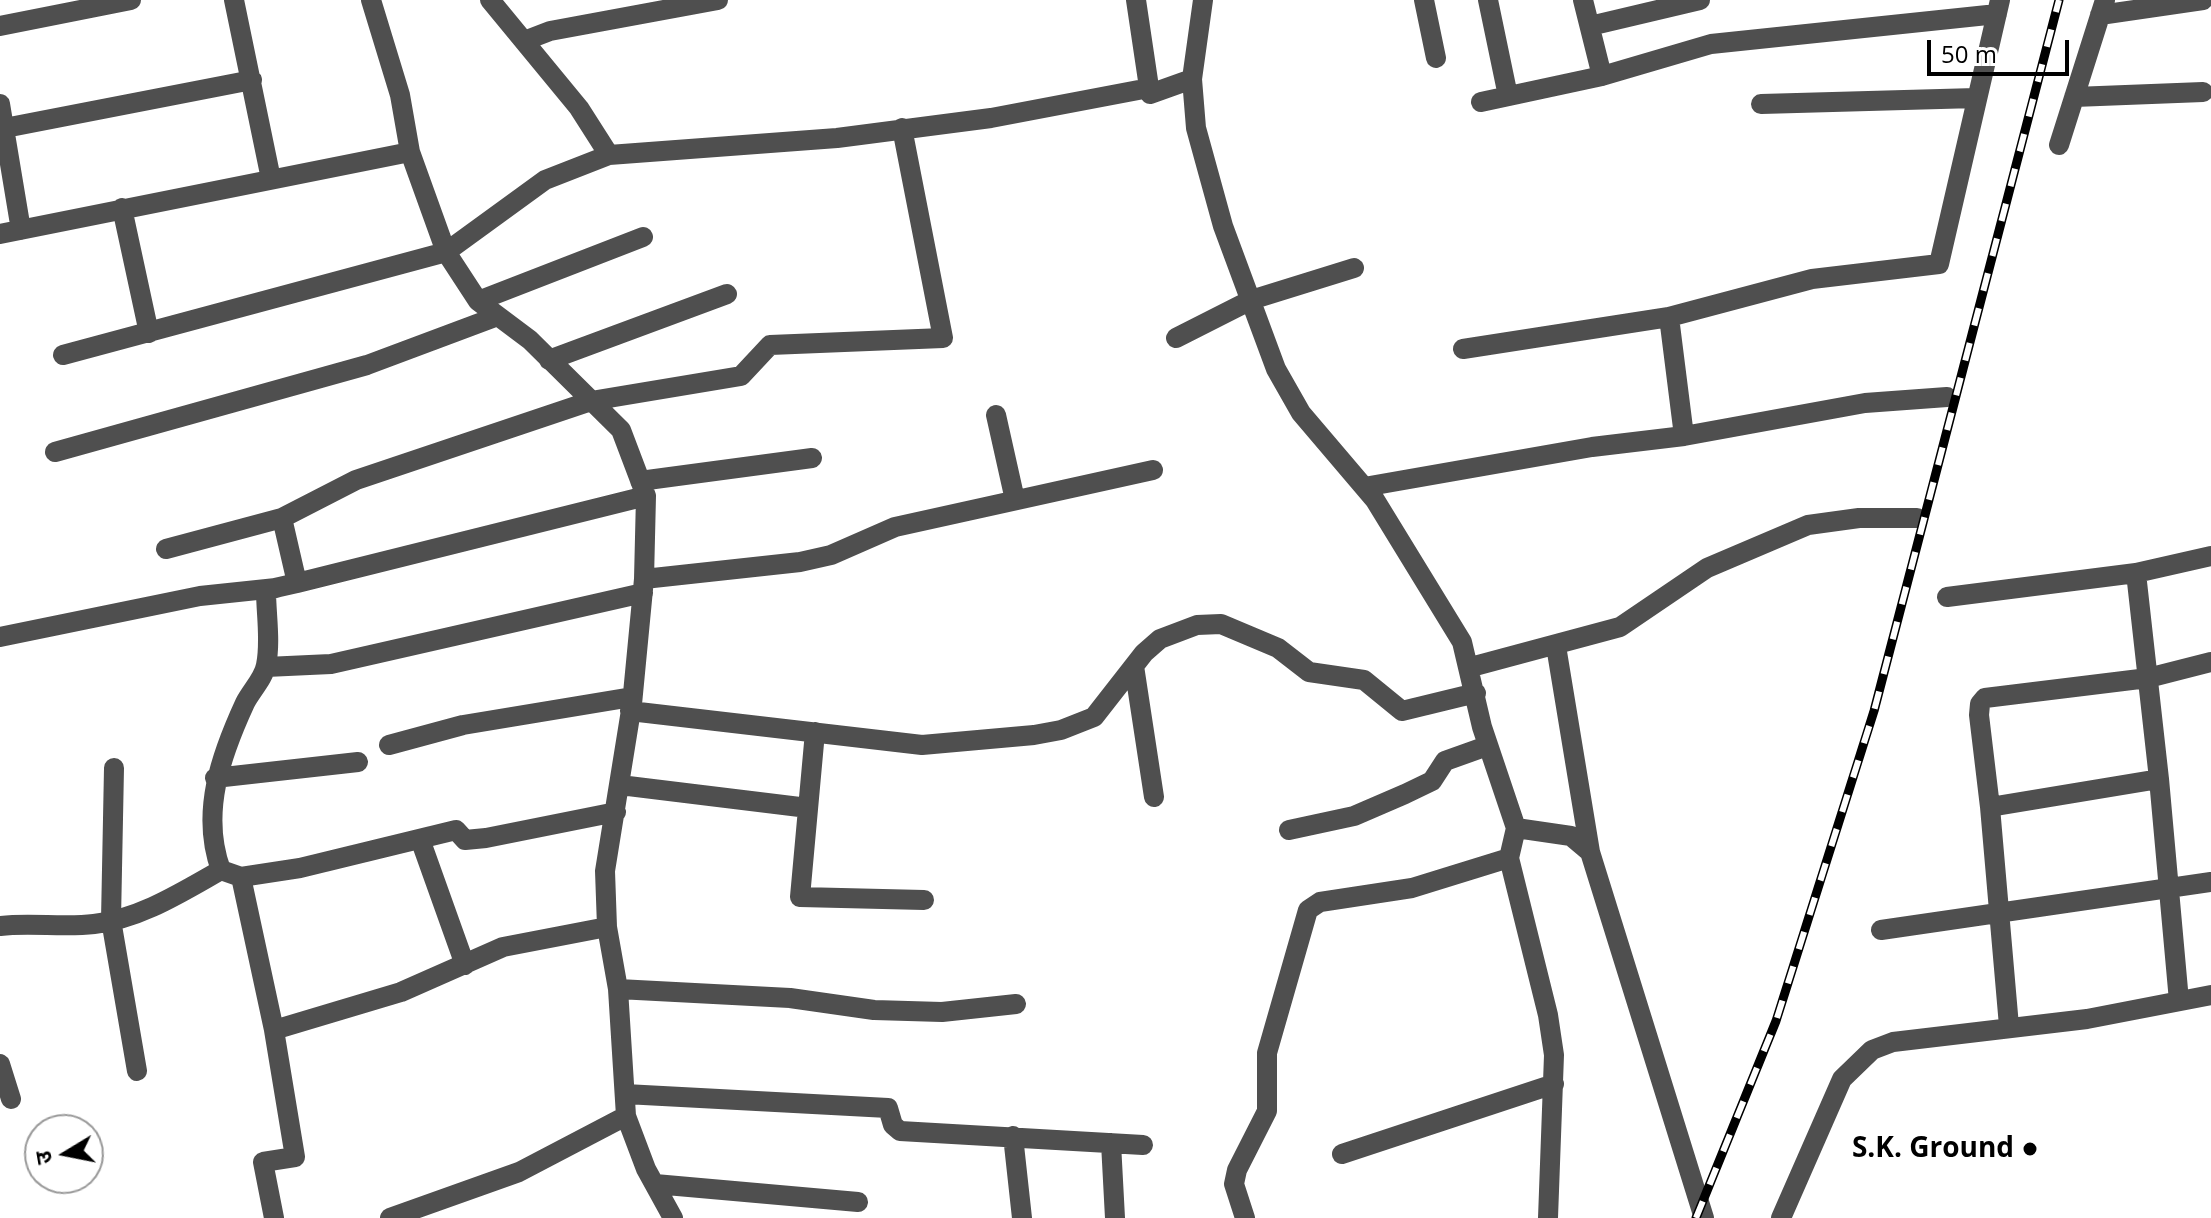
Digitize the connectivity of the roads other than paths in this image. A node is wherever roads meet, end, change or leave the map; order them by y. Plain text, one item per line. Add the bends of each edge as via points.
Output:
1 (131, 0) edge
2 (234, 0) edge
3 (371, 0) edge
4 (490, 0) edge
5 (718, 0) edge
6 (1136, 0) edge
7 (1203, 0) edge
8 (1424, 0) edge
9 (1488, 0) edge
10 (1583, 0) edge
11 (1700, 0) edge
12 (2203, 0) edge
13 (1998, 7) edge
14 (2103, 8) edge
15 (0, 26) edge
16 (1590, 26) junction
17 (524, 41) junction
18 (1436, 58) dead end
19 (1602, 76) junction
20 (1192, 79) junction
21 (252, 80) junction
22 (1149, 88) junction
23 (2203, 92) dead end
24 (1508, 96) junction
25 (2074, 97) junction
26 (1976, 98) junction
27 (1481, 102) dead end
28 (0, 104) edge
29 (1761, 104) dead end
30 (2, 128) edge
31 (902, 128) junction
32 (2059, 145) dead end
33 (410, 152) junction
34 (609, 155) junction
35 (271, 179) junction
36 (122, 208) junction
37 (21, 230) junction
38 (0, 234) edge
39 (643, 237) dead end
40 (446, 252) junction
41 (1354, 268) dead end
42 (727, 294) dead end
43 (1251, 300) junction
44 (478, 301) junction
45 (498, 316) junction
46 (1669, 317) junction
47 (149, 333) junction
48 (1176, 338) dead end
49 (1463, 349) dead end
50 (63, 355) dead end
51 (549, 360) junction
52 (1947, 397) dead end
53 (591, 401) junction
54 (996, 415) dead end
55 (1684, 436) junction
56 (55, 452) dead end
57 (812, 458) dead end
58 (1153, 470) dead end
59 (1364, 487) junction
60 (643, 488) junction
61 (1015, 500) junction
62 (282, 518) junction
63 (1917, 518) dead end
64 (166, 549) dead end
65 (2211, 556) edge
66 (2136, 573) junction
67 (297, 583) junction
68 (643, 586) junction
69 (276, 588) junction
70 (1947, 597) dead end
71 (0, 637) edge
72 (1556, 646) junction
73 (2211, 662) edge
74 (1134, 666) junction
75 (266, 667) junction
76 (1471, 667) junction
77 (2148, 678) junction
78 (1476, 693) junction
79 (631, 704) junction
80 (815, 732) junction
81 (389, 745) dead end
82 (1487, 746) junction
83 (358, 762) dead end
84 (114, 768) dead end
85 (215, 778) junction
86 (2159, 779) junction
87 (620, 785) junction
88 (1154, 797) dead end
89 (1990, 807) junction
90 (808, 808) junction
91 (616, 812) junction
92 (1516, 828) junction
93 (1289, 830) dead end
94 (420, 839) junction
95 (1590, 852) junction
96 (1509, 858) junction
97 (221, 870) junction
98 (241, 877) junction
99 (2211, 882) edge
100 (2171, 888) junction
101 (924, 900) dead end
102 (1999, 914) junction
103 (111, 920) junction
104 (0, 926) edge
105 (607, 927) junction
106 (1881, 930) dead end
107 (465, 965) junction
108 (618, 989) junction
109 (2211, 995) edge
110 (2179, 1001) junction
111 (1016, 1004) dead end
112 (2009, 1026) junction
113 (274, 1030) junction
114 (0, 1064) edge
115 (137, 1071) dead end
116 (1554, 1084) junction
117 (625, 1094) junction
118 (11, 1099) dead end
119 (626, 1116) junction
120 (1013, 1136) junction
121 (1111, 1143) junction
122 (1143, 1145) dead end
123 (1342, 1154) dead end
124 (655, 1184) junction
125 (858, 1202) dead end
126 (274, 1218) edge
127 (390, 1218) edge
128 (673, 1218) edge
129 (1022, 1218) edge
130 (1115, 1218) edge
131 (1245, 1218) edge
132 (1548, 1218) edge
133 (1704, 1218) edge
134 (1781, 1218) edge

1 - 15 street
2 - 21 street
3 - 33 street via 400,95
4 - 17 street
5 - 17 street via 550,31
6 - 22 street
7 - 20 street
8 - 18 street
9 - 24 street
10 - 16 street
11 - 16 street
12 - 14 street
13 - 19 street via 1711,44
13 - 26 street
14 - 25 street
16 - 19 street
17 - 34 street via 579,108
19 - 24 street
20 - 22 street via 1150,94
20 - 43 street via 1206,174
21 - 30 street
21 - 35 street
22 - 31 street via 991,118
23 - 25 street
24 - 27 street
25 - 32 street
26 - 29 street
26 - 46 street via 1939,264 1812,279
28 - 30 street
30 - 37 street
31 - 34 street
31 - 53 street via 943,338 770,345 741,376
33 - 35 street
33 - 40 street
34 - 40 street via 545,180
35 - 36 street
36 - 37 street
36 - 47 street
37 - 38 street
39 - 44 street
40 - 44 street
40 - 47 street
41 - 43 street
42 - 51 street
43 - 48 street
43 - 59 street via 1276,369 1301,413
44 - 45 street
45 - 51 street
45 - 56 street via 367,365
46 - 49 street
46 - 55 street
47 - 50 street
51 - 53 street
52 - 55 street via 1865,403
53 - 60 street via 621,430
53 - 62 street via 356,480
54 - 61 street
55 - 59 street
57 - 60 street
58 - 61 street
59 - 76 street via 1462,642
60 - 67 street
60 - 68 street
61 - 68 street via 895,527 831,555
62 - 64 street
62 - 67 street
63 - 72 street via 1808,525 1707,568 1620,627
65 - 66 street
66 - 70 street
66 - 77 street
67 - 69 street
68 - 75 street via 331,664
68 - 79 street
69 - 71 street via 200,596
69 - 75 street via 266,590
72 - 76 street
72 - 95 street
73 - 77 street
74 - 78 street via 1160,639 1197,625 1221,624 1278,648 1309,672 1364,680 1402,711
74 - 80 street via 1094,717 1061,730 922,745
74 - 88 street
75 - 85 street
76 - 78 street
77 - 86 street
77 - 89 street via 1985,698 1979,715
78 - 82 street
79 - 80 street
79 - 81 street via 463,725
79 - 87 street
80 - 90 street
82 - 92 street
82 - 93 street via 1445,761 1432,781 1380,805
83 - 85 street
84 - 103 street
85 - 97 street via 215,854
86 - 89 street
86 - 100 street
87 - 90 street
87 - 91 street
89 - 102 street
90 - 101 street via 800,897
91 - 94 street via 486,838 465,840 456,830
91 - 105 street via 605,871
92 - 95 street via 1571,836
92 - 96 street
94 - 98 street
94 - 107 street
95 - 133 street
96 - 116 street via 1548,1015
96 - 131 street via 1433,883 1320,902 1308,910 1267,1053 1267,1111 1234,1184
97 - 98 street
97 - 103 street via 166,901
98 - 113 street
99 - 100 street
100 - 102 street
100 - 110 street
102 - 106 street
102 - 112 street
103 - 104 street
103 - 115 street
105 - 107 street via 503,947
105 - 108 street
107 - 113 street via 389,996
108 - 111 street via 790,998 874,1010 942,1012
108 - 117 street
109 - 110 street
110 - 112 street via 2087,1019
112 - 134 street via 1893,1042 1872,1050 1842,1079
113 - 126 street via 295,1157 263,1162
114 - 118 street
116 - 123 street
116 - 132 street
117 - 119 street
117 - 120 street via 888,1108 900,1131
119 - 124 street
119 - 127 street via 519,1172
120 - 121 street
120 - 129 street
121 - 122 street
121 - 130 street
124 - 125 street
124 - 128 street

